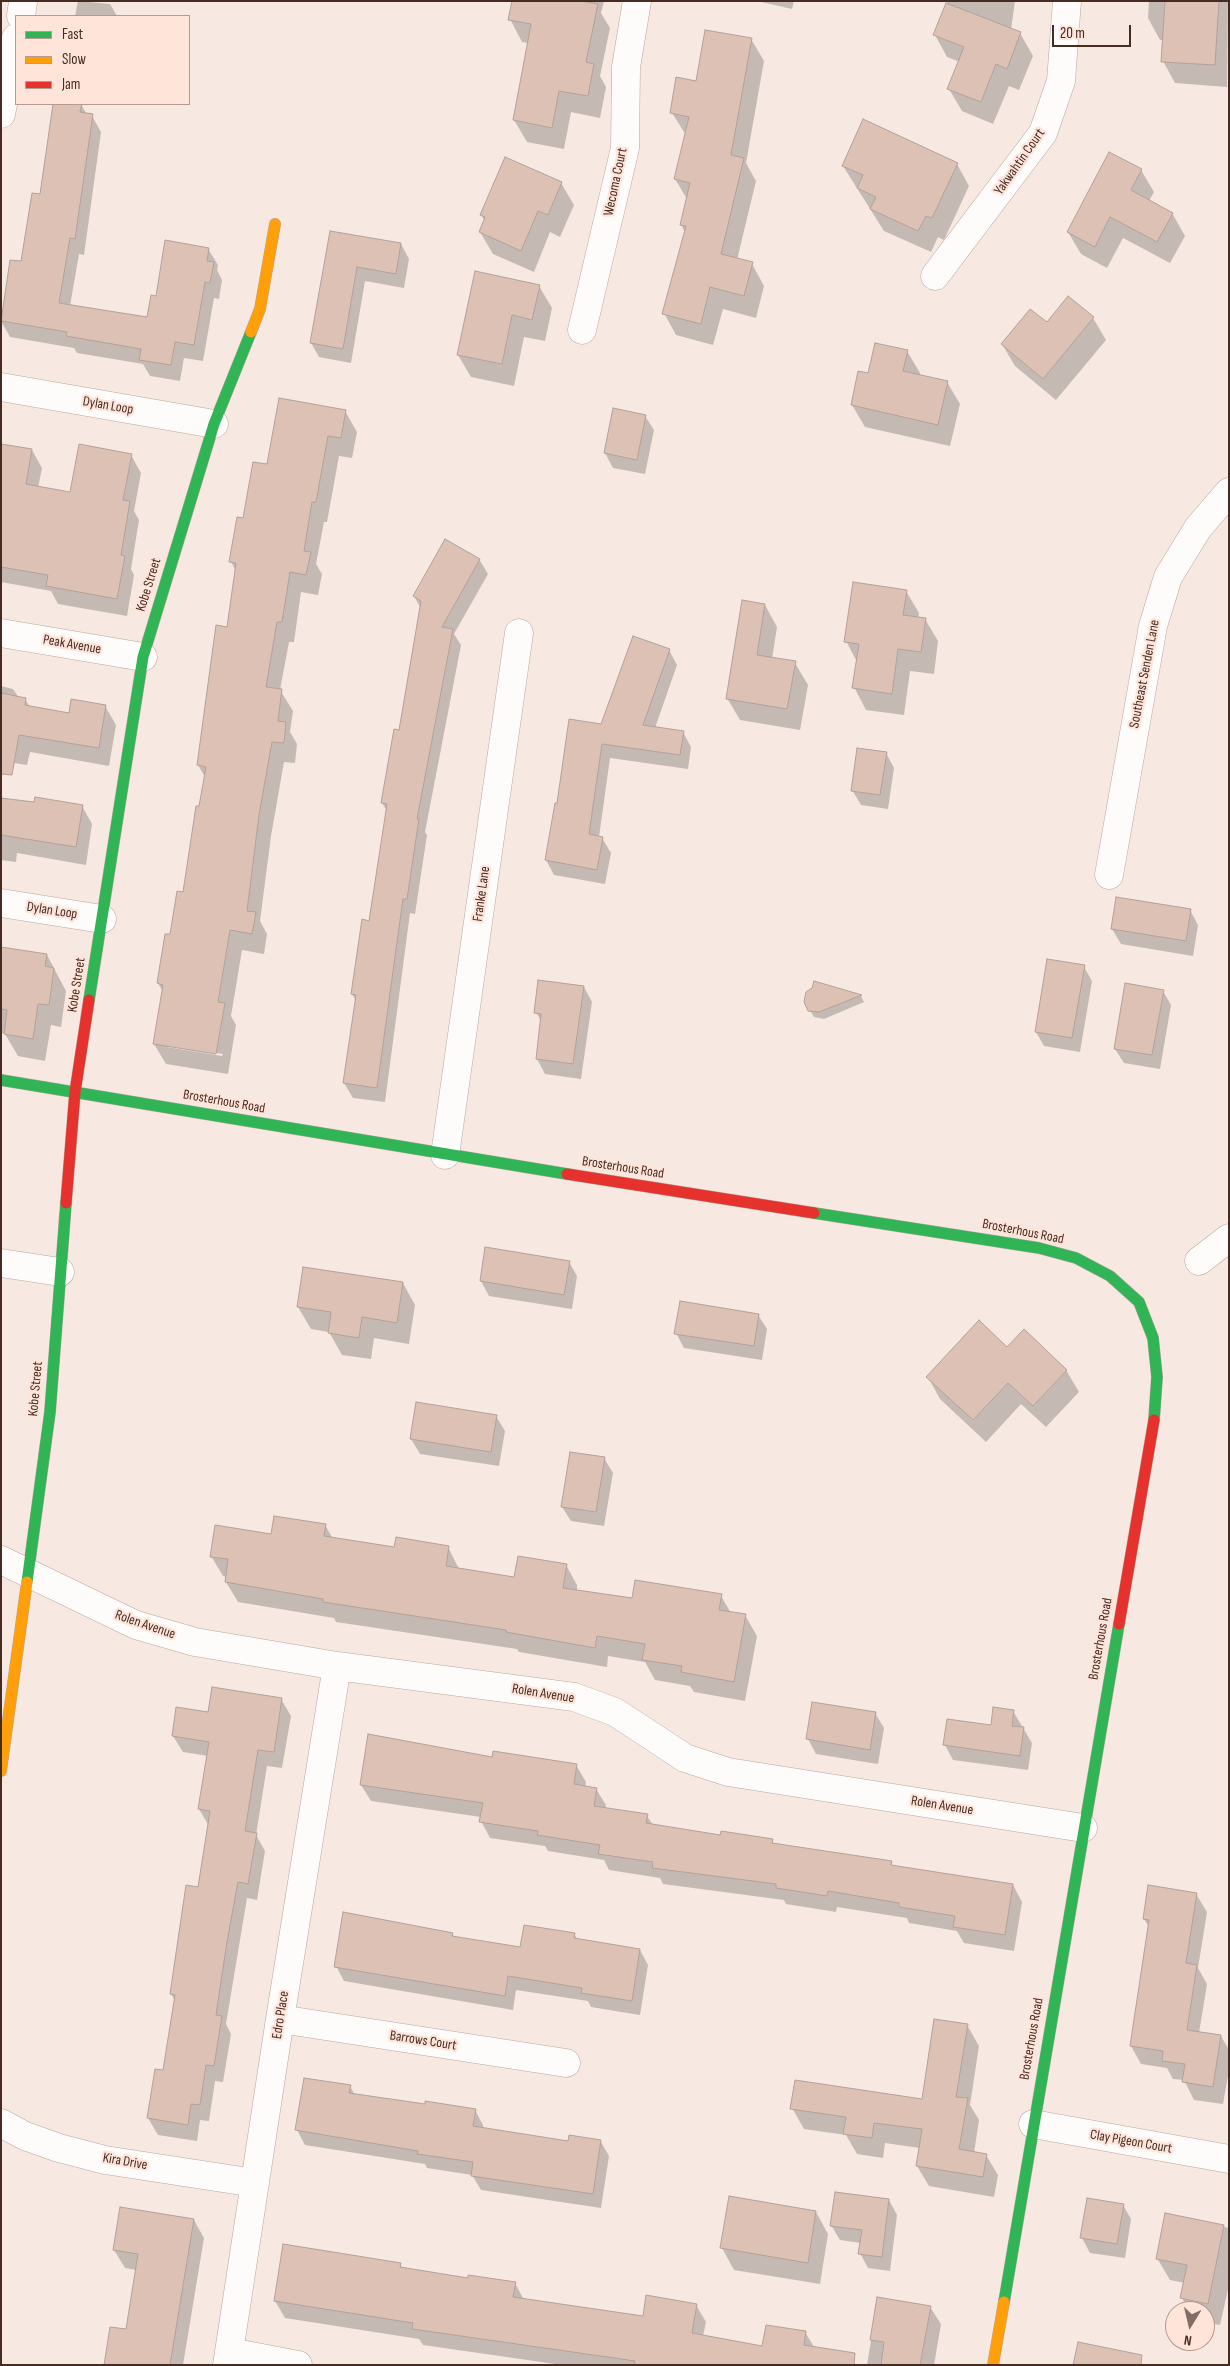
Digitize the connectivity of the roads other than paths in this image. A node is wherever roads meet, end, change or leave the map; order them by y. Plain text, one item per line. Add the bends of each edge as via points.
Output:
1 (637, 1) edge
2 (1067, 1) edge
3 (15, 43) edge
4 (1, 114) edge
5 (275, 224) dead end
6 (935, 276) dead end
7 (582, 330) dead end
8 (1, 387) edge
9 (214, 424) junction
10 (1229, 492) edge
11 (1, 633) edge
12 (519, 633) dead end
13 (143, 657) junction
14 (1109, 876) dead end
15 (1, 902) edge
16 (102, 919) junction
17 (1, 1080) edge
18 (75, 1092) junction
19 (445, 1154) junction
20 (1229, 1238) edge
21 (1198, 1260) dead end
22 (1, 1263) edge
23 (60, 1272) junction
24 (1, 1560) edge
25 (28, 1572) junction
26 (338, 1666) junction
27 (1, 1771) edge
28 (1083, 1828) junction
29 (280, 2019) junction
30 (566, 2063) dead end
31 (1, 2123) edge
32 (1033, 2124) junction
33 (1229, 2159) edge
34 (255, 2183) junction
35 (229, 2358) edge
36 (298, 2365) edge
37 (993, 2365) edge

1 - 7 street, Wecoma Court via 626,67 625,148
2 - 6 street, Yakwahtin Court via 1061,82 1043,133
3 - 4 street
5 - 9 street, Kobe Street via 260,309
8 - 9 street, Dylan Loop
9 - 13 street, Kobe Street
10 - 14 street, Southeast Senden Lane via 1198,528 1168,577 1154,626
11 - 13 street, Peak Avenue
12 - 19 street, Franke Lane
13 - 16 street, Kobe Street
15 - 16 street, Dylan Loop
16 - 18 street, Kobe Street
17 - 18 street, Brosterhous Road
18 - 19 street, Brosterhous Road
18 - 23 street, Kobe Street
19 - 28 street, Brosterhous Road via 1039,1248 1076,1258 1110,1276 1139,1302 1153,1338 1157,1377 1154,1421
20 - 21 street
22 - 23 street
23 - 25 street, Kobe Street via 50,1412
24 - 25 street, Rolen Avenue
25 - 26 street, Rolen Avenue via 136,1625 195,1642
25 - 27 street, Kobe Street
26 - 28 street, Rolen Avenue via 574,1697 615,1712 685,1758 728,1772
26 - 29 street, Edro Place
28 - 32 street, Brosterhous Road
29 - 30 street, Barrows Court
29 - 34 street, Edro Place
31 - 34 street, Kira Drive via 25,2136 105,2160
32 - 33 street, Clay Pigeon Court
32 - 37 street, Brosterhous Road
34 - 35 street, Edro Place
35 - 36 street

